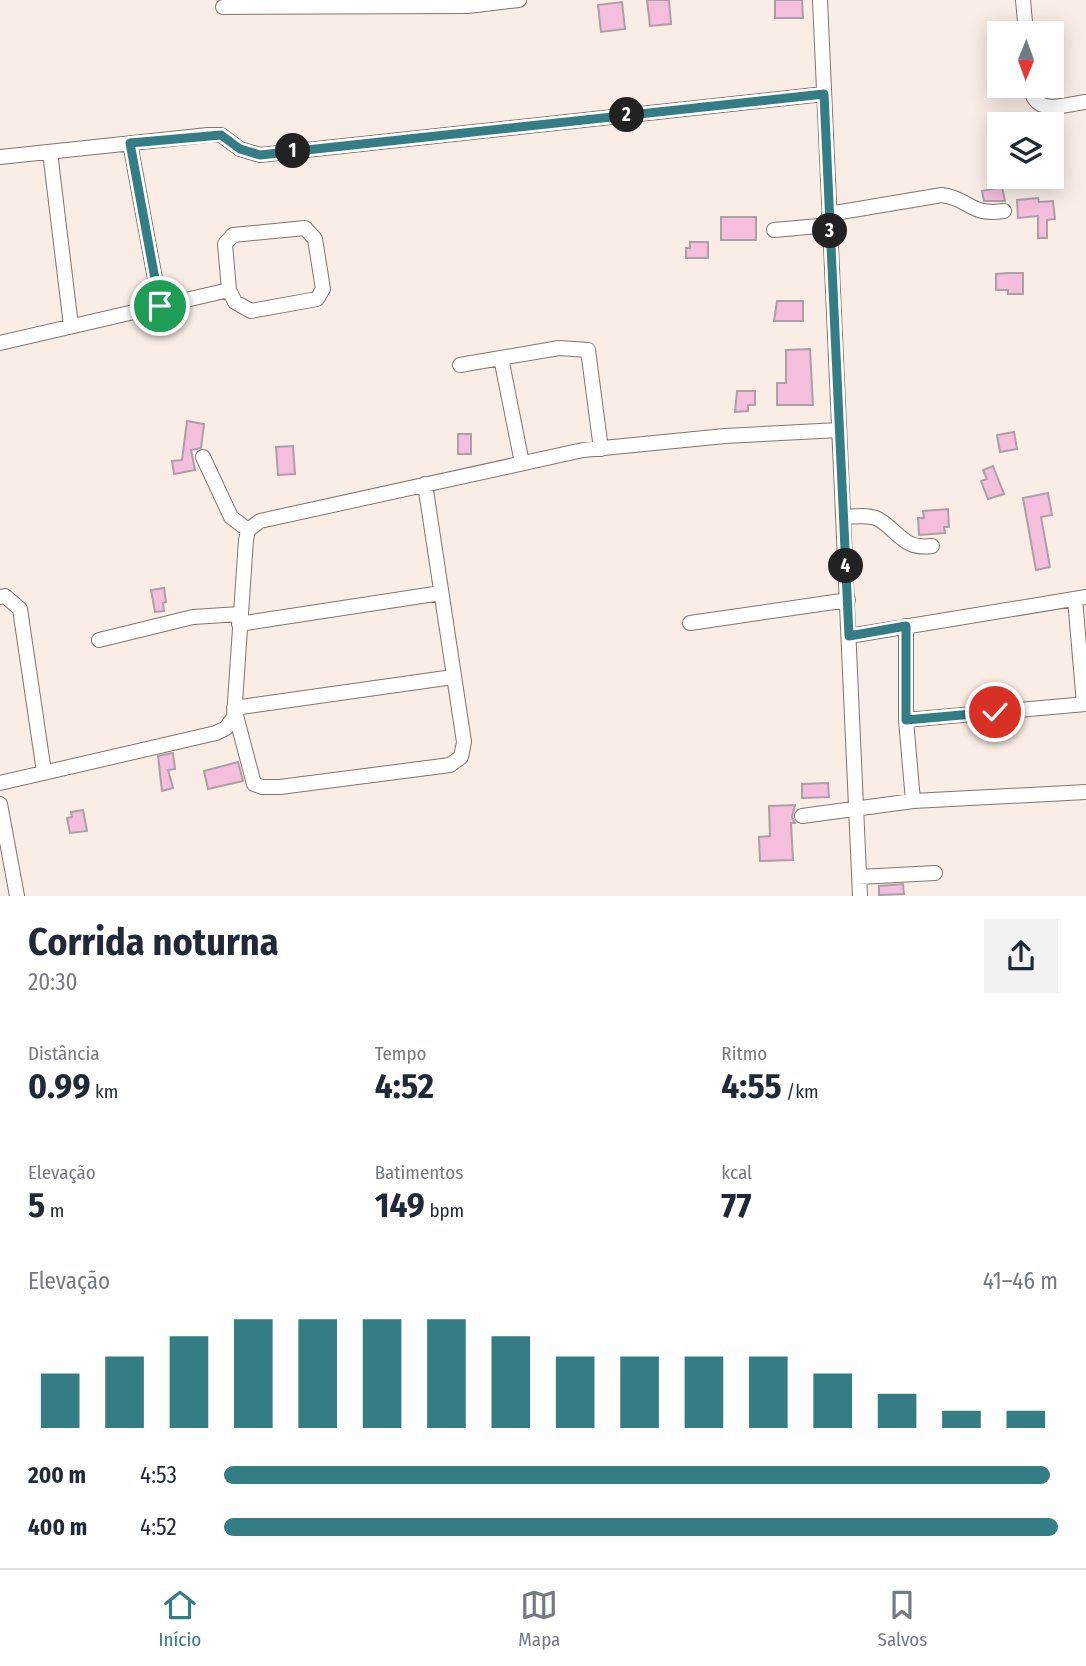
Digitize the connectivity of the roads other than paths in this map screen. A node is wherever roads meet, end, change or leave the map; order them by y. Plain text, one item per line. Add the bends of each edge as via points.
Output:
1 (519, 0) edge
2 (820, 0) edge
3 (1023, 0) edge
4 (468, 3) edge
5 (223, 7) dead end
6 (1025, 21) edge
7 (824, 94) junction
8 (1033, 98) edge
9 (1086, 102) edge
10 (130, 143) junction
11 (50, 152) junction
12 (0, 157) edge
13 (1004, 211) dead end
14 (830, 220) junction
15 (774, 230) dead end
16 (229, 290) junction
17 (160, 306) junction
18 (71, 326) junction
19 (0, 343) edge
20 (501, 358) junction
21 (460, 365) dead end
22 (839, 430) junction
23 (601, 449) junction
24 (203, 457) dead end
25 (522, 463) junction
26 (425, 484) junction
27 (843, 517) junction
28 (248, 530) junction
29 (932, 546) dead end
30 (441, 593) junction
31 (0, 597) edge
32 (1080, 598) edge
33 (848, 600) junction
34 (239, 619) junction
35 (690, 623) dead end
36 (906, 626) junction
37 (849, 636) junction
38 (99, 640) dead end
39 (453, 677) junction
40 (1085, 704) edge
41 (234, 708) junction
42 (906, 720) junction
43 (44, 772) junction
44 (0, 783) edge
45 (1086, 792) edge
46 (913, 801) junction
47 (0, 804) edge
48 (856, 808) junction
49 (802, 816) dead end
50 (935, 873) dead end
51 (859, 877) junction
52 (17, 896) edge
53 (860, 896) edge

1 - 4 street
2 - 7 street
3 - 6 street
4 - 5 street
7 - 10 street via 260,155 240,149 221,135
7 - 14 street
8 - 9 street via 1039,105
10 - 11 street
10 - 17 street
11 - 12 street
11 - 18 street
13 - 14 street via 982,212 942,195
14 - 15 street
14 - 22 street
16 - 16 street via 225,244 233,235 305,228 315,239 323,289 317,299 251,311 235,302
16 - 17 street
17 - 18 street
18 - 19 street
20 - 21 street
20 - 23 street via 559,348 587,350
20 - 25 street
22 - 23 street
22 - 27 street
23 - 25 street
24 - 28 street via 231,517
25 - 26 street
26 - 28 street via 260,521
26 - 30 street
27 - 29 street via 876,517 908,543
27 - 33 street
28 - 34 street
30 - 34 street
30 - 39 street
31 - 43 street via 20,609
32 - 36 street
32 - 40 street
33 - 35 street
33 - 37 street
34 - 38 street via 193,617
34 - 41 street
36 - 37 street
36 - 42 street
37 - 48 street
39 - 41 street
39 - 41 street via 464,742 461,757 450,765 262,788 250,776
40 - 42 street
41 - 43 street via 231,723 216,733
42 - 46 street
43 - 44 street
45 - 46 street
46 - 48 street
47 - 52 street
48 - 49 street
48 - 51 street
50 - 51 street
51 - 53 street

